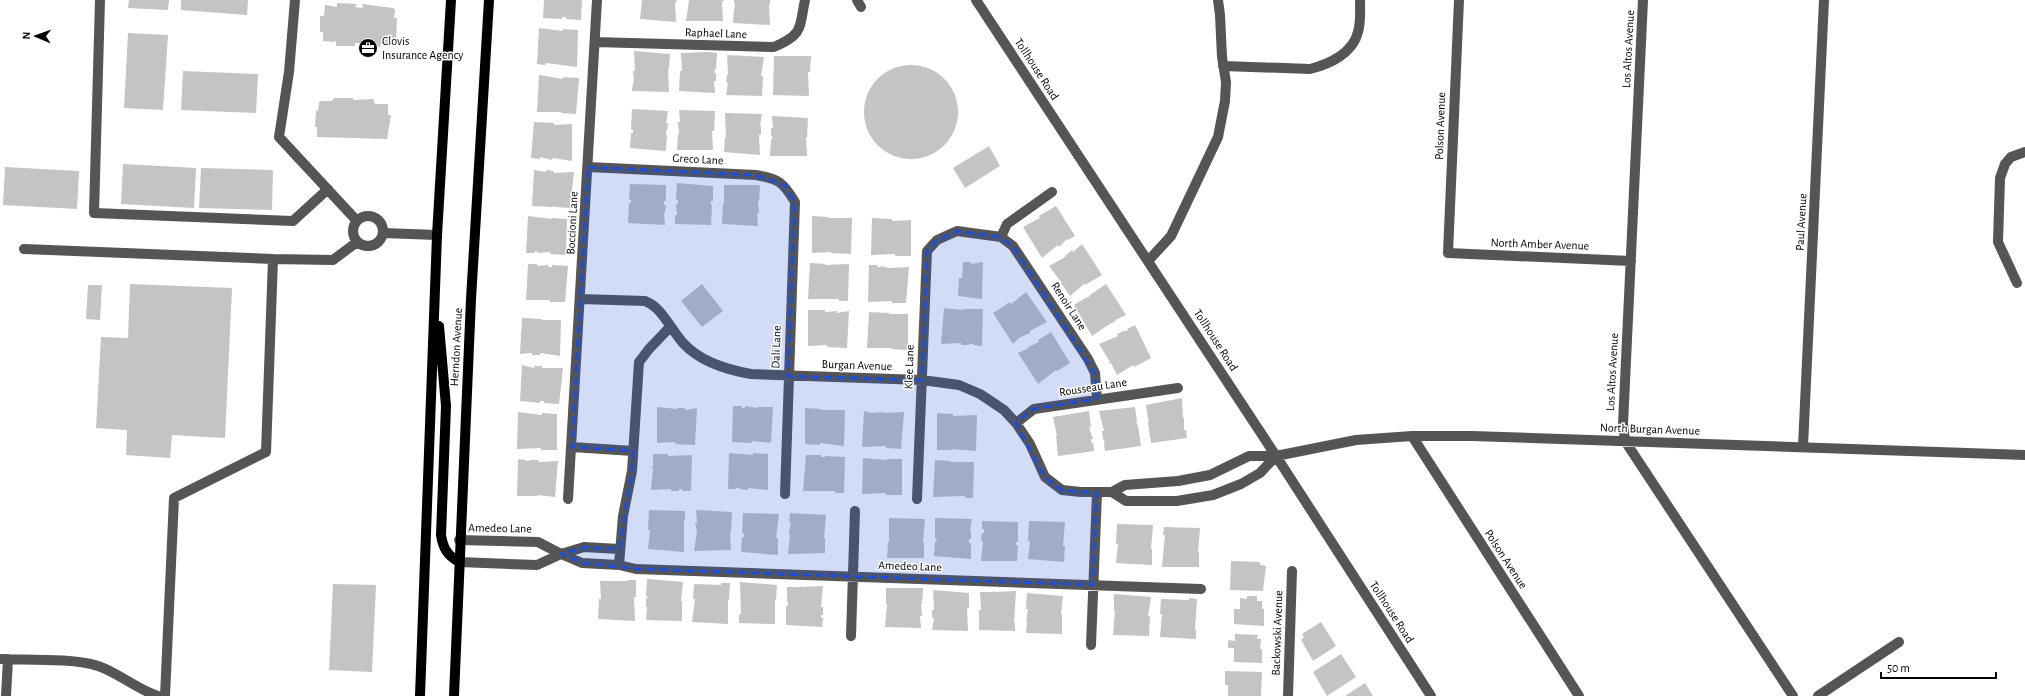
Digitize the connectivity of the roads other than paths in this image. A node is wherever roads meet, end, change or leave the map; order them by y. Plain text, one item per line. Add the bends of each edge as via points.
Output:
1 (100, 0) edge
2 (295, 0) edge
3 (451, 0) edge
4 (489, 0) edge
5 (597, 0) edge
6 (805, 0) edge
7 (976, 0) edge
8 (1218, 0) edge
9 (1360, 0) edge
10 (1459, 0) edge
11 (1643, 0) edge
12 (1824, 0) edge
13 (595, 42) junction
14 (1223, 66) junction
15 (2025, 152) edge
16 (588, 167) junction
17 (328, 188) junction
18 (1052, 192) dead end
19 (795, 202) joint
20 (357, 221) junction
21 (383, 233) junction
22 (437, 235) junction
23 (1001, 237) junction
24 (356, 242) junction
25 (24, 249) dead end
26 (1448, 253) joint
27 (273, 259) junction
28 (1148, 261) junction
29 (1631, 261) junction
30 (2017, 283) dead end
31 (435, 287) junction
32 (580, 299) junction
33 (670, 327) junction
34 (788, 376) junction
35 (922, 380) junction
36 (1178, 388) dead end
37 (1097, 399) junction
38 (1016, 424) junction
39 (1412, 436) junction
40 (1625, 441) junction
41 (1804, 446) junction
42 (572, 447) junction
43 (633, 451) junction
44 (2025, 455) edge
45 (1276, 456) junction
46 (1164, 482) junction
47 (1112, 492) junction
48 (1097, 493) junction
49 (785, 494) dead end
50 (917, 499) dead end
51 (568, 500) dead end
52 (1165, 501) junction
53 (855, 511) dead end
54 (459, 540) junction
55 (619, 549) junction
56 (561, 554) junction
57 (459, 562) junction
58 (618, 565) junction
59 (1292, 571) dead end
60 (853, 577) junction
61 (1093, 585) junction
62 (1201, 589) dead end
63 (851, 636) dead end
64 (1899, 642) dead end
65 (1091, 645) dead end
66 (4, 659) edge
67 (6, 696) edge
68 (158, 696) edge
69 (165, 696) edge
70 (420, 696) edge
71 (454, 696) edge
72 (1288, 696) edge
73 (1431, 696) edge
74 (1579, 696) edge
75 (1793, 696) edge
76 (1818, 696) edge

1 - 17 street via 94,214 293,221
2 - 17 street via 279,137
3 - 22 main road, Herndon Avenue
4 - 54 main road, Herndon Avenue
5 - 13 street, Boccioni Lane
6 - 13 street, Raphael Lane via 801,27 790,40 774,47
7 - 28 street, Tollhouse Road
8 - 14 street
9 - 14 street via 1358,32 1349,49 1324,66
10 - 26 street, Polson Avenue
11 - 29 street, Los Altos Avenue
12 - 41 street, Paul Avenue
13 - 16 street, Boccioni Lane
14 - 28 street via 1225,101 1218,137 1171,236
15 - 30 street via 2011,157 2005,164 2000,184 1998,242
16 - 19 street, Greco Lane via 756,174 786,185
16 - 32 street, Boccioni Lane
17 - 20 street
18 - 23 street via 1006,224
19 - 34 street, Dali Lane
20 - 21 street via 364,217 374,217 381,223
20 - 24 street via 353,232
21 - 22 street
21 - 24 street via 375,245 365,247
22 - 31 main road, Herndon Avenue
23 - 35 street, Klee Lane via 957,231 937,240 927,251
23 - 37 street, Renoir Lane via 1013,246 1088,359 1095,373
24 - 27 street via 333,260
25 - 27 street
26 - 29 street, North Amber Avenue
27 - 69 street via 266,452 174,498
28 - 45 street, Tollhouse Road
29 - 40 street, Los Altos Avenue via 1623,424
31 - 57 main road via 446,406 441,535 443,546 450,556
31 - 70 main road, Herndon Avenue
32 - 33 street, Burgan Avenue via 645,301 653,304
32 - 42 street, Boccioni Lane
33 - 34 street, Burgan Avenue via 685,345 728,370
33 - 43 street via 639,362
34 - 35 street, Burgan Avenue
34 - 49 street, Dali Lane
35 - 38 street, Burgan Avenue via 959,385 980,394 1004,410
35 - 50 street, Klee Lane
36 - 37 street, Rousseau Lane
37 - 38 street, Rousseau Lane via 1034,410
38 - 48 street, Burgan Avenue via 1030,444 1045,477 1062,490
39 - 40 street, North Burgan Avenue
39 - 45 street, North Burgan Avenue via 1356,440
39 - 74 street, Polson Avenue
40 - 41 street, North Burgan Avenue
40 - 75 street, Los Altos Avenue
41 - 44 street, North Burgan Avenue
42 - 43 street
42 - 51 street, Boccioni Lane
43 - 55 street
45 - 46 street, Burgan Avenue via 1249,456 1210,475
45 - 52 street via 1260,473 1241,484 1213,495
45 - 73 street, Tollhouse Road
46 - 47 street, Burgan Avenue via 1125,485
46 - 52 street
47 - 48 street, Burgan Avenue
47 - 52 street via 1126,501
48 - 61 street
53 - 60 street
54 - 56 street, Amedeo Lane via 538,542
54 - 57 main road, Herndon Avenue
55 - 56 street via 584,548
55 - 58 street
56 - 57 street via 538,565
56 - 58 street, Amedeo Lane via 582,564
57 - 71 main road, Herndon Avenue
58 - 60 street, Amedeo Lane via 636,569
59 - 72 street, Backowski Avenue
60 - 61 street, Amedeo Lane
60 - 63 street
61 - 62 street, Amedeo Lane
61 - 65 street
64 - 76 street
66 - 67 street
66 - 68 street via 96,665

